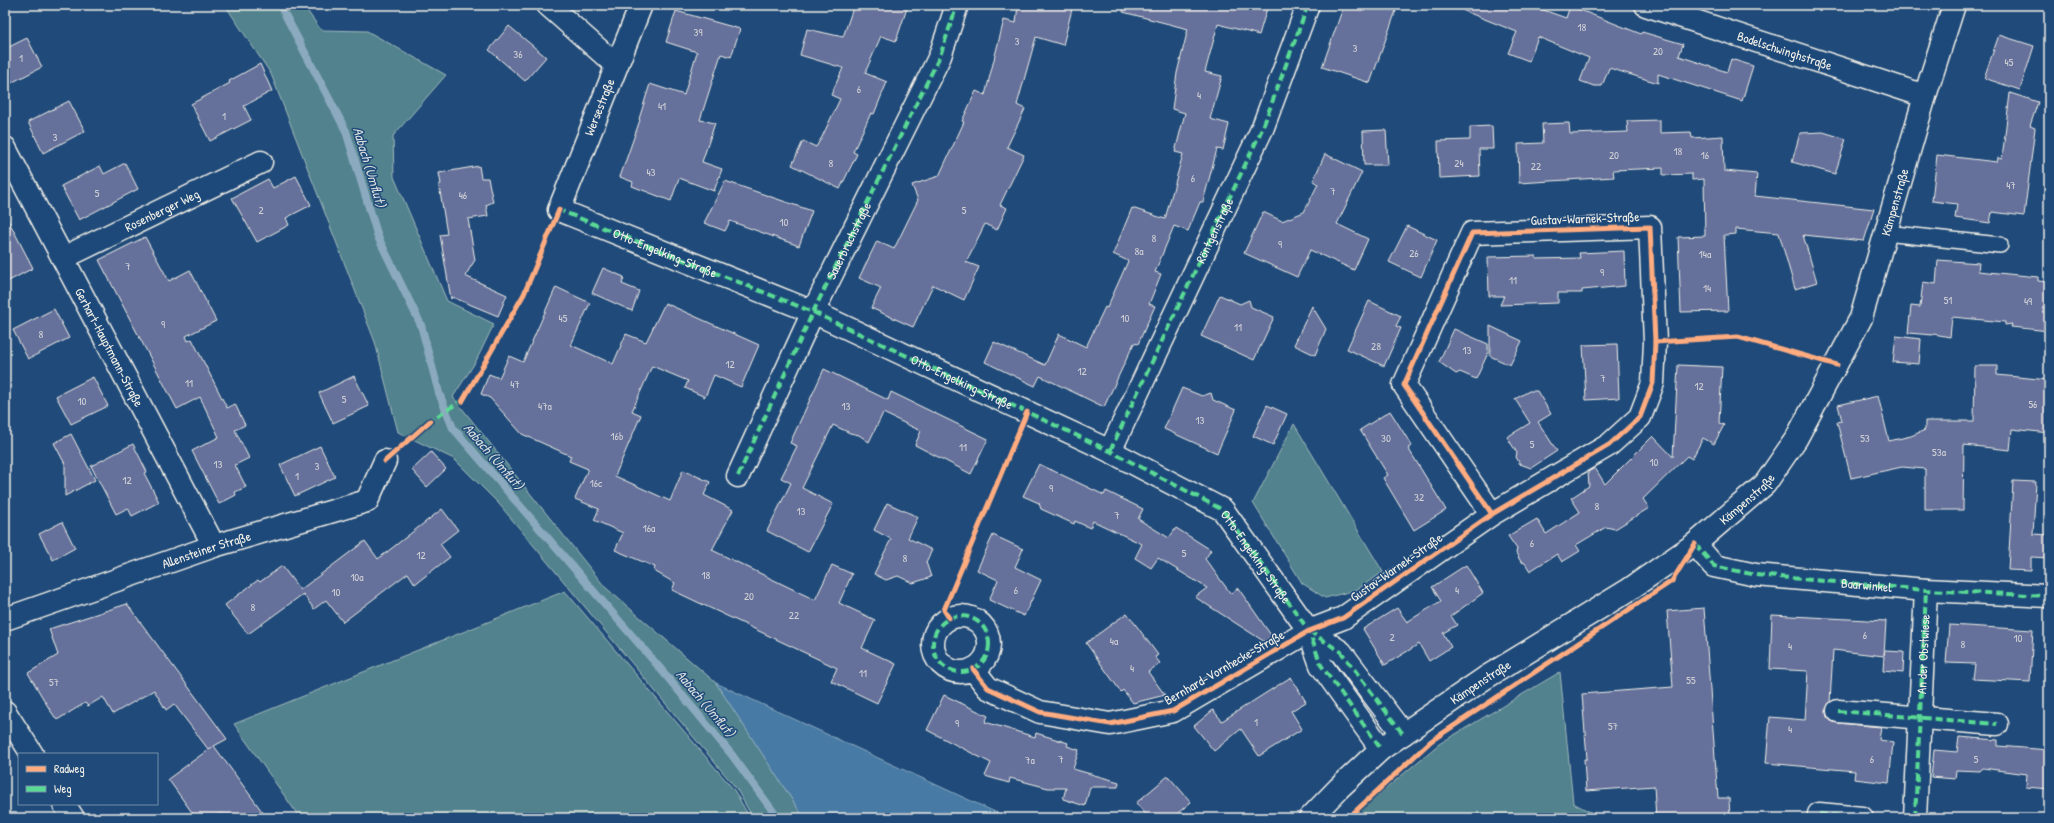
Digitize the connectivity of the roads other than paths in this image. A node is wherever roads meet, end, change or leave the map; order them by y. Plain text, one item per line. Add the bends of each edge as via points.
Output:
1 (548, 5) edge
2 (641, 5) edge
3 (957, 5) edge
4 (1308, 5) edge
5 (1646, 5) edge
6 (1954, 5) edge
7 (616, 65) junction
8 (1925, 96) junction
9 (5, 148) edge
10 (261, 162) dead end
11 (559, 210) joint
12 (1885, 233) junction
13 (2000, 245) dead end
14 (63, 258) junction
15 (813, 312) junction
16 (1110, 451) junction
17 (386, 460) dead end
18 (738, 476) dead end
19 (1492, 514) junction
20 (1695, 544) junction
21 (214, 546) junction
22 (1926, 590) junction
23 (2049, 596) edge
24 (5, 619) edge
25 (1309, 631) junction
26 (973, 669) dead end
27 (5, 712) edge
28 (1838, 712) dead end
29 (1919, 719) junction
30 (1997, 724) dead end
31 (1403, 734) junction
32 (1381, 749) junction
33 (31, 753) edge
34 (65, 805) edge
35 (1820, 814) dead end
36 (73, 818) edge
37 (1310, 818) edge
38 (1862, 818) edge
39 (1914, 818) edge

1 - 7 street
2 - 7 street, Wersestraße
3 - 15 street, Sauerbruchstraße via 940,56
4 - 16 street, Röntgenstraße via 1263,127
5 - 8 street, Bodelschwinghstraße
6 - 8 street, Kämpenstraße
7 - 11 street, Wersestraße
8 - 12 street, Kämpenstraße
9 - 14 street, Gerhart-Hauptmann-Straße
10 - 14 street, Rosenberger Weg
11 - 15 street, Otto-Engelking-Straße
12 - 13 lane
12 - 20 street, Kämpenstraße via 1861,318 1796,439 1765,484
14 - 21 street, Gerhart-Hauptmann-Straße
15 - 16 street, Otto-Engelking-Straße
15 - 18 street, Sauerbruchstraße
16 - 25 street, Otto-Engelking-Straße via 1223,510
17 - 21 street, Allensteiner Straße via 367,500
19 - 19 street, Gustav-Warnek-Straße via 1609,445 1640,417 1653,383 1655,349 1650,227 1472,233 1404,385
19 - 25 street, Gustav-Warnek-Straße via 1343,618
20 - 22 street, Baarwinkel via 1714,566 1756,575
20 - 31 street, Kämpenstraße via 1627,591 1484,678
21 - 24 street, Allensteiner Straße
22 - 23 street, Baarwinkel
22 - 29 street, An der Obstwiese
25 - 26 street, Bernhard-Vornhecke-Straße via 1173,711 1110,724 1040,712 988,688
25 - 31 street, Otto-Engelking-Straße via 1340,652
25 - 32 street, Otto-Engelking-Straße via 1321,665
27 - 33 street
28 - 29 street
29 - 30 street
29 - 39 street, An der Obstwiese
31 - 32 street, Kämpenstraße
32 - 37 street, Kämpenstraße
34 - 36 street
35 - 38 street

